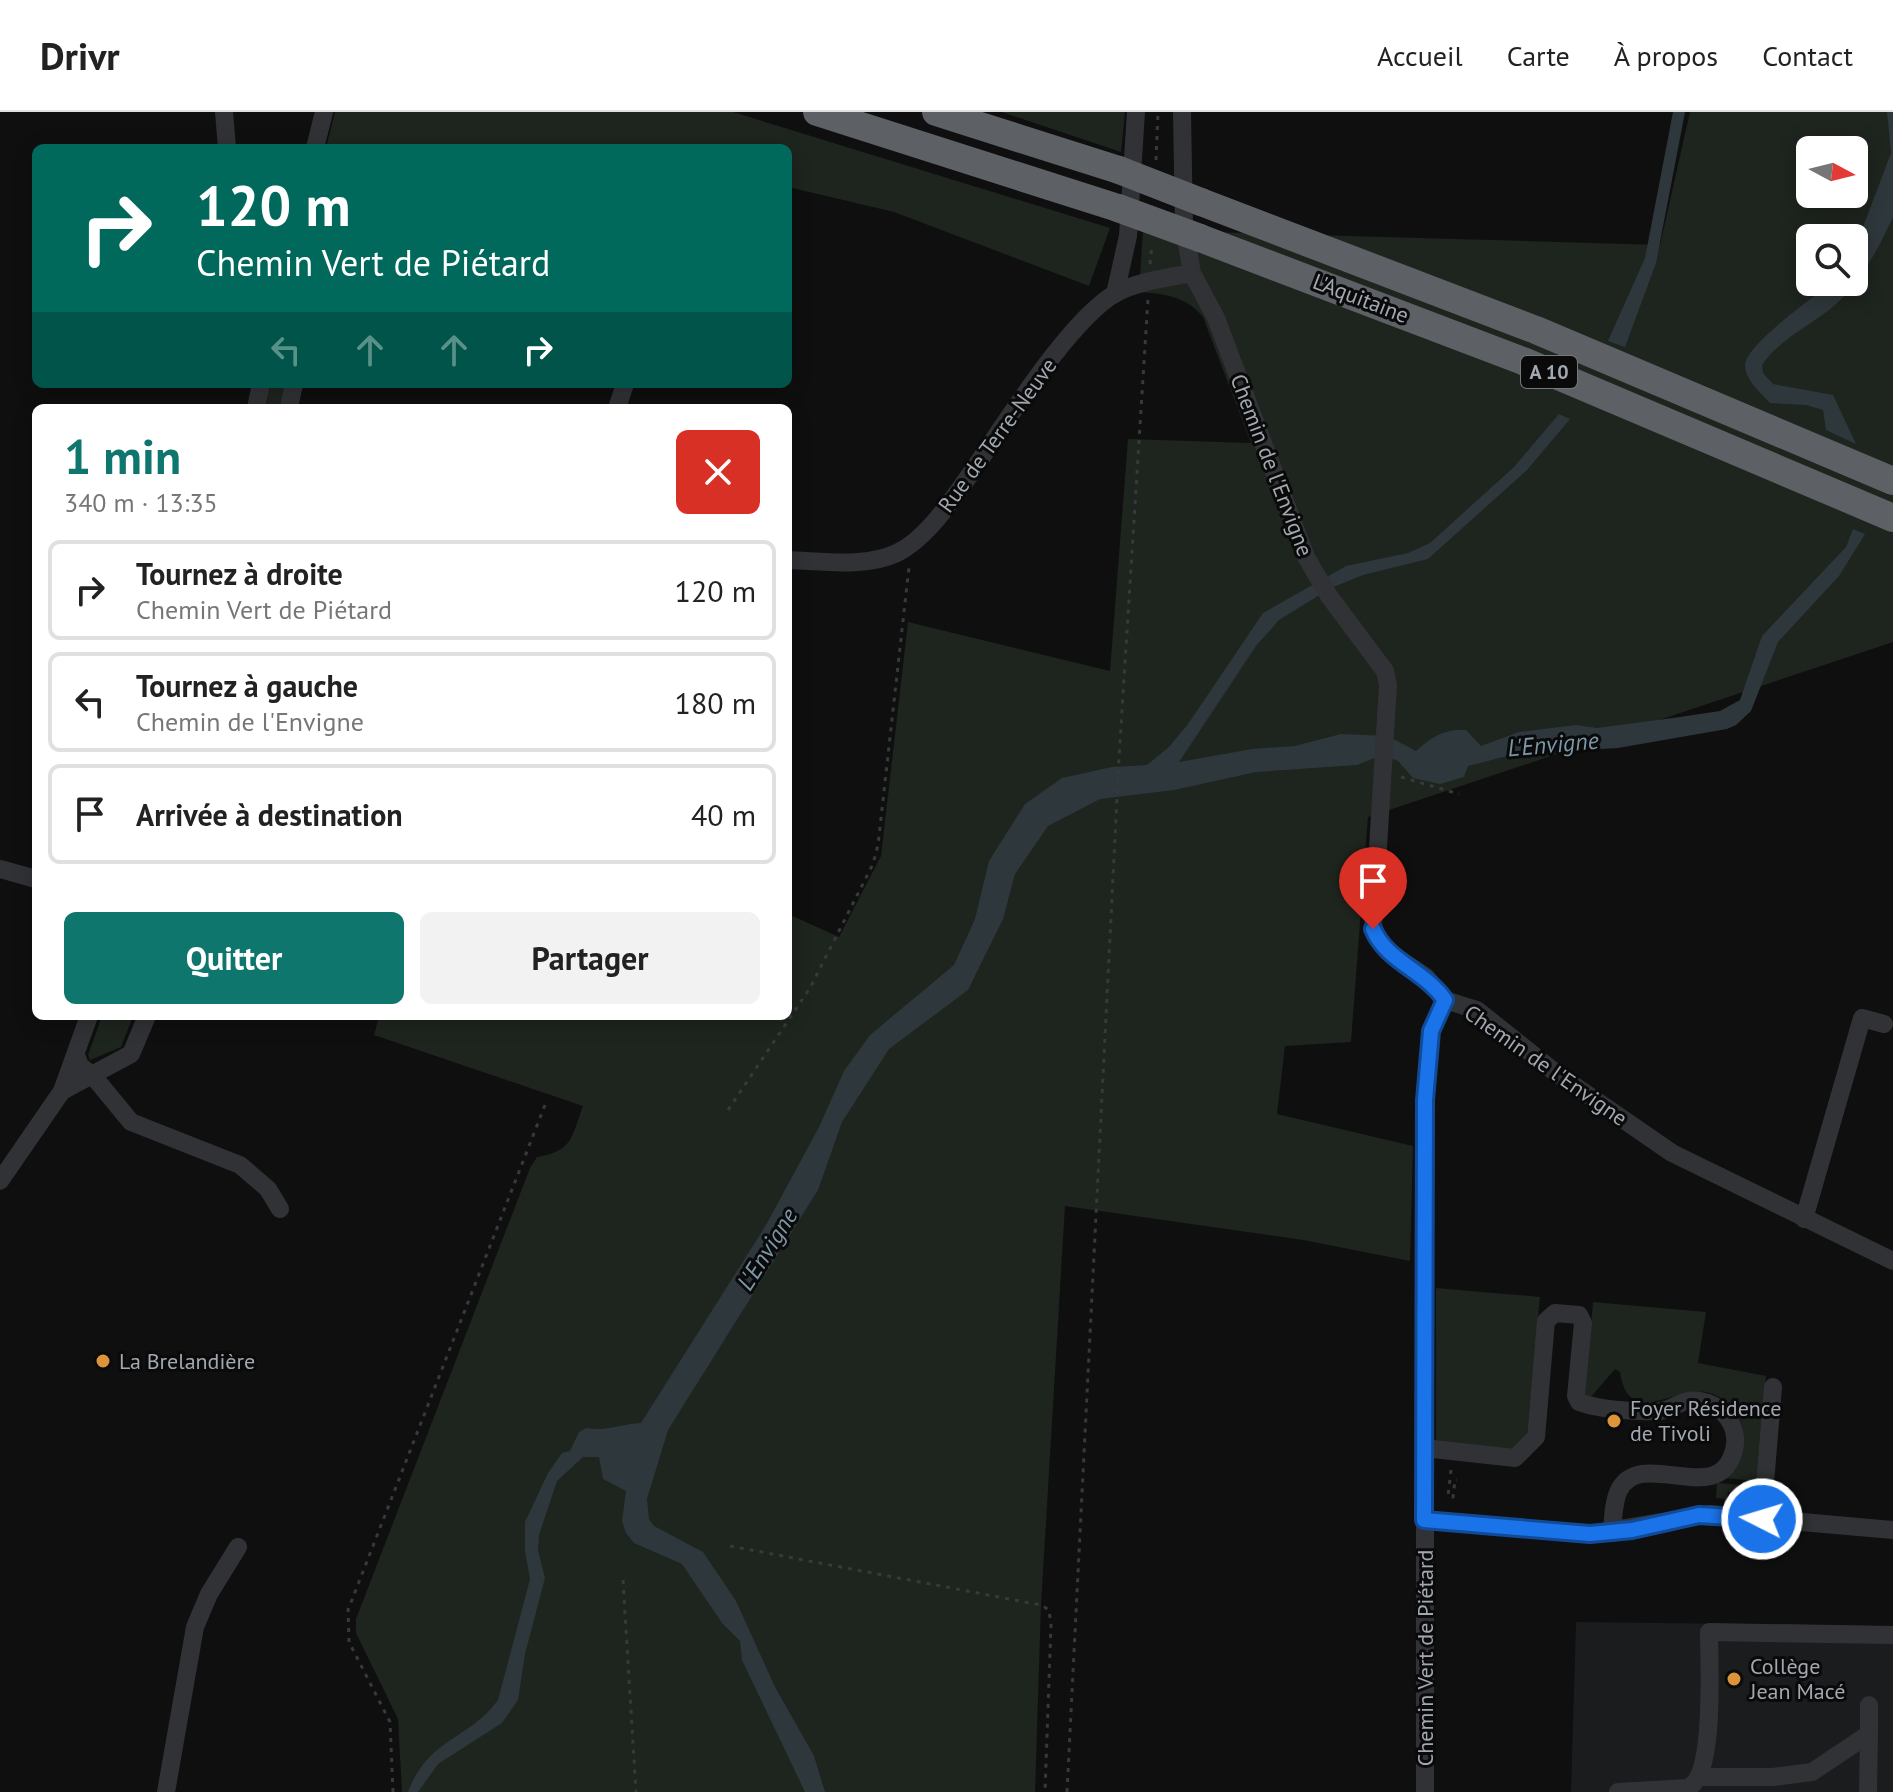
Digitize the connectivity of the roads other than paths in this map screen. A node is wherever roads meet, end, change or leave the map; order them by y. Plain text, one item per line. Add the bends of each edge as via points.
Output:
1 (224, 112) edge
2 (324, 112) edge
3 (817, 112) edge
4 (936, 112) edge
5 (1136, 112) edge
6 (1182, 112) edge
7 (227, 144) edge
8 (316, 144) edge
9 (1192, 273) junction
10 (1115, 294) junction
11 (1893, 481) edge
12 (1893, 518) edge
13 (792, 560) edge
14 (0, 869) edge
15 (32, 878) edge
16 (1445, 1000) junction
17 (88, 1020) edge
18 (145, 1020) edge
19 (1884, 1024) dead end
20 (76, 1055) junction
21 (93, 1076) junction
22 (62, 1091) junction
23 (0, 1181) edge
24 (280, 1209) dead end
25 (1804, 1219) junction
26 (1893, 1261) edge
27 (1773, 1387) dead end
28 (1424, 1448) junction
29 (1762, 1519) junction
30 (1424, 1520) junction
31 (1893, 1530) edge
32 (1612, 1533) junction
33 (238, 1547) dead end
34 (1893, 1635) edge
35 (1869, 1705) dead end
36 (1869, 1734) junction
37 (1700, 1777) junction
38 (166, 1792) edge
39 (1425, 1792) edge
40 (1618, 1792) edge
41 (1868, 1792) edge

1 - 7 street
2 - 8 street
3 - 12 highway, L'Aquitaine / A 10, bridge via 1200,238 1538,367
4 - 11 highway, L'Aquitaine / A 10, bridge via 1119,170 1536,330
5 - 10 street via 1128,236
6 - 9 street, Chemin de l'Envigne via 1184,226
9 - 10 street, Rue de Terre-Neuve
9 - 16 street, Chemin de l'Envigne via 1216,318 1314,572 1385,671 1373,929 1386,950 1426,977
10 - 13 street, Rue de Terre-Neuve via 1067,339 954,497 905,548 864,561
14 - 15 street
16 - 25 street, Chemin de l'Envigne via 1477,1010 1556,1073 1672,1153
16 - 28 street, Chemin Vert de Piétard via 1431,1031 1425,1100
17 - 20 street
18 - 21 street via 131,1054
19 - 25 street via 1862,1018
20 - 21 street
20 - 22 street
21 - 22 street
21 - 24 street via 131,1122 240,1165 268,1189
22 - 23 street
25 - 26 street, Chemin de l'Envigne
27 - 29 street
28 - 30 street, Chemin Vert de Piétard
28 - 32 street via 1515,1458 1536,1437 1546,1321 1555,1313 1579,1315 1579,1402 1659,1411 1703,1401 1727,1415 1736,1439 1728,1464 1708,1478 1648,1474 1627,1481 1616,1498
29 - 31 street
29 - 32 street via 1699,1515
30 - 32 street
30 - 39 street, Chemin Vert de Piétard
33 - 38 street via 195,1627
34 - 37 street via 1709,1632 1707,1744
35 - 36 street
36 - 37 street via 1812,1772
36 - 41 street
37 - 40 street via 1687,1788

